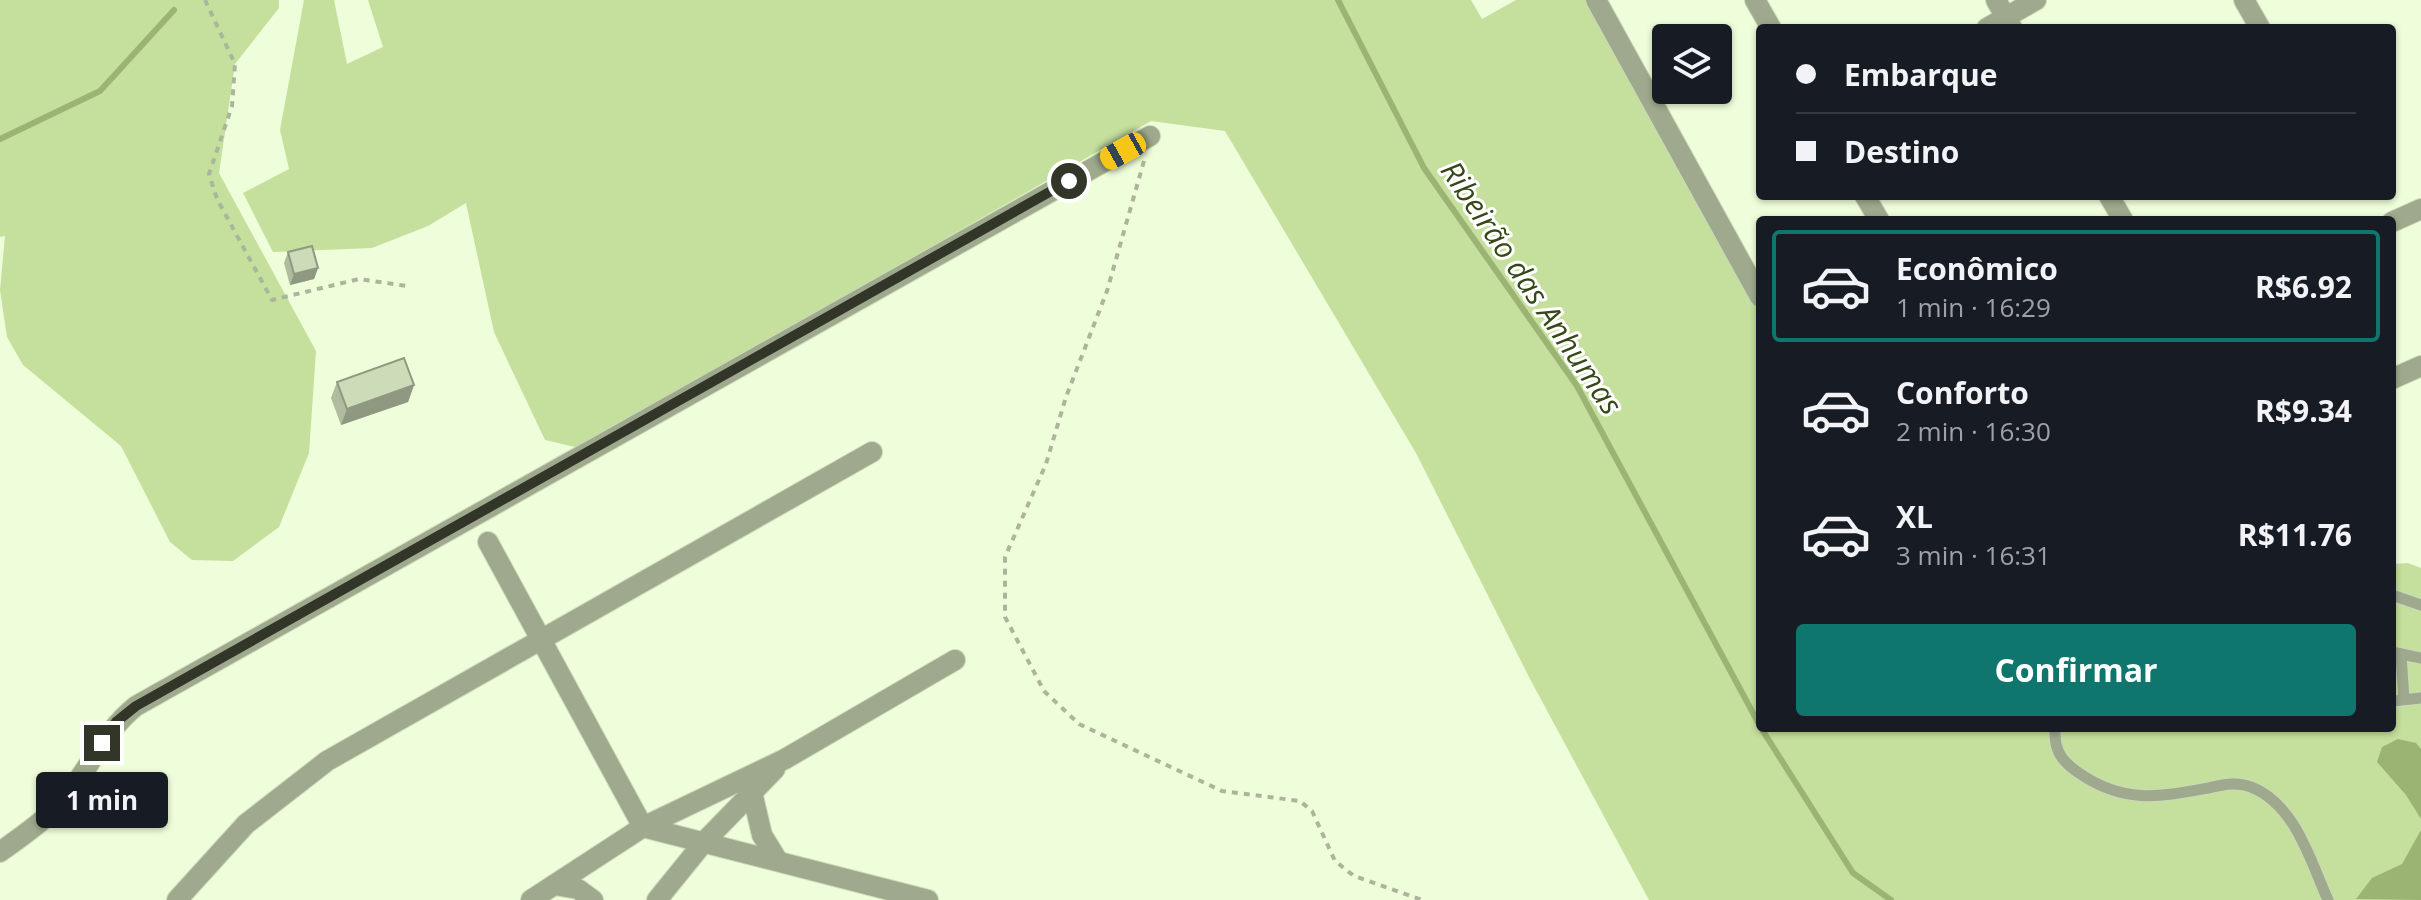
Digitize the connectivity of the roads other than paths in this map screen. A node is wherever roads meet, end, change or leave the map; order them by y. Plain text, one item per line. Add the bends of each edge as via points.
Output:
1 (1596, 0) edge
2 (1755, 0) edge
3 (2036, 0) edge
4 (2244, 0) edge
5 (2005, 15) edge
6 (1769, 24) edge
7 (2258, 24) edge
8 (1150, 136) road end
9 (2421, 209) edge
10 (2396, 220) edge
11 (1756, 290) edge
12 (2421, 366) edge
13 (2396, 377) edge
14 (872, 452) dead end
15 (488, 542) dead end
16 (2396, 596) edge
17 (2421, 605) edge
18 (542, 642) junction
19 (2397, 654) edge
20 (2421, 658) edge
21 (955, 660) dead end
22 (2421, 698) edge
23 (2398, 700) edge
24 (2055, 732) edge
25 (785, 759) junction
26 (752, 792) junction
27 (643, 827) junction
28 (704, 842) junction
29 (0, 852) edge
30 (778, 861) junction
31 (554, 885) junction
32 (177, 900) edge
33 (531, 900) edge
34 (593, 900) edge
35 (657, 900) edge
36 (928, 900) edge
37 (2328, 900) edge

1 - 11 street
2 - 6 street
3 - 5 street
4 - 7 street
8 - 29 street via 136,706 116,722 50,814
9 - 10 street
12 - 13 street
14 - 18 street
15 - 18 street
16 - 17 lane
18 - 27 street
18 - 32 street via 327,761 246,824
19 - 20 lane
19 - 23 lane
21 - 25 street
22 - 23 lane
24 - 37 lane via 2063,762 2109,789 2162,798 2229,784 2249,786 2269,797 2284,809
25 - 26 street
25 - 27 street
26 - 28 street
26 - 30 street via 762,835
27 - 28 street
27 - 31 street
28 - 30 street
28 - 35 street
30 - 36 street
31 - 33 street
31 - 34 street via 578,889

